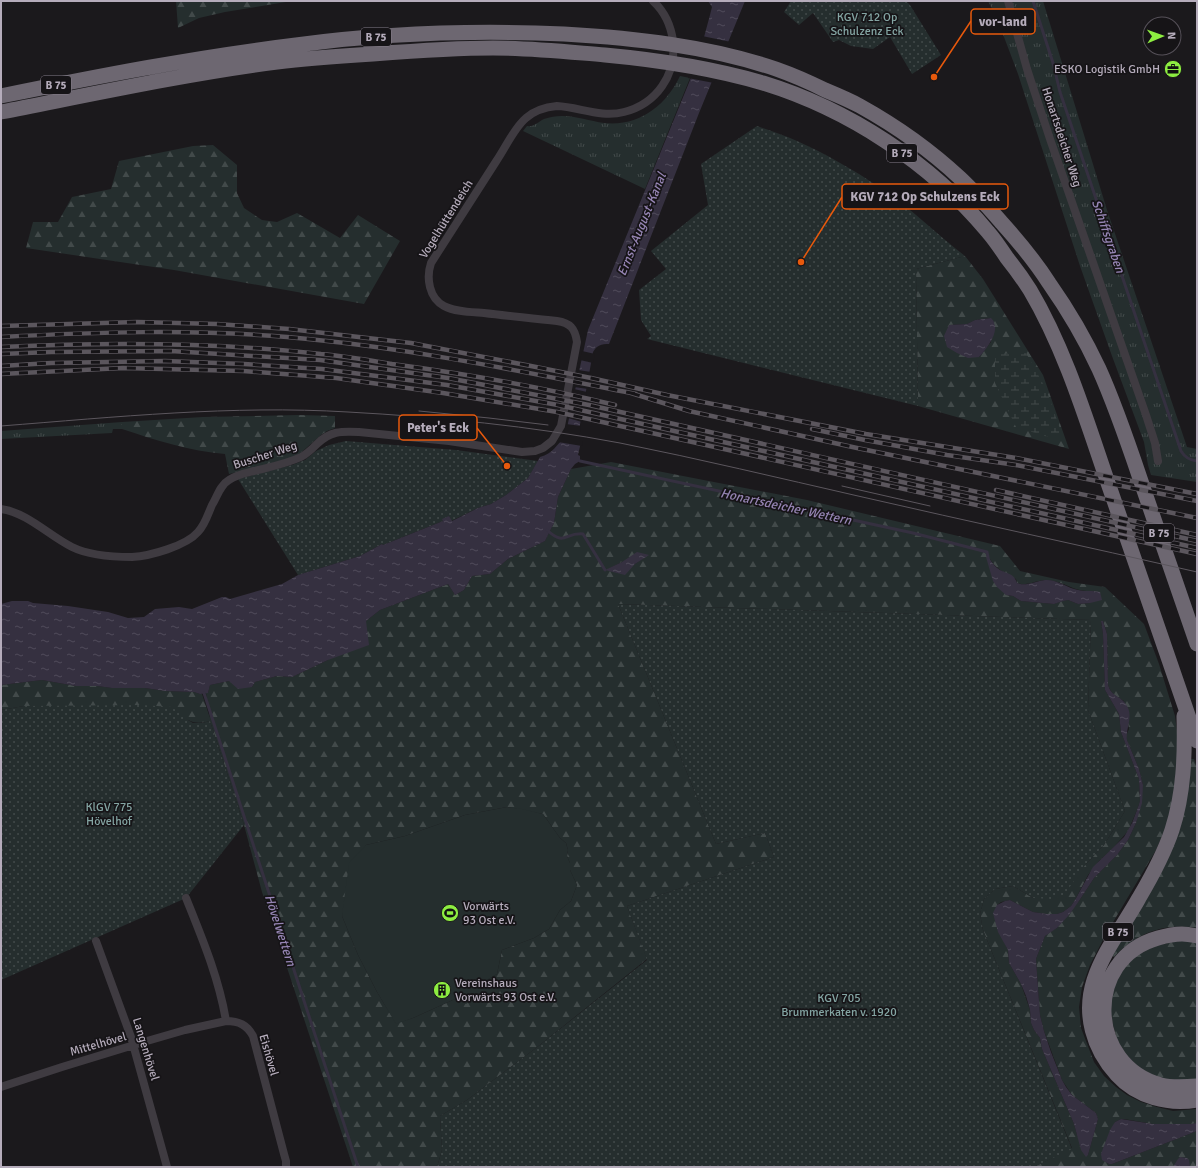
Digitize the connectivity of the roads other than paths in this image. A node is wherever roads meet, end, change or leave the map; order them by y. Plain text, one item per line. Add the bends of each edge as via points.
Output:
1 (653, 1) edge
2 (1008, 1) edge
3 (1, 96) edge
4 (1, 112) edge
5 (529, 452) joint
6 (1158, 462) dead end
7 (1, 509) edge
8 (1197, 644) edge
9 (1184, 703) junction
10 (1197, 741) edge
11 (186, 898) dead end
12 (1197, 936) edge
13 (96, 941) dead end
14 (226, 1021) junction
15 (133, 1046) junction
16 (1197, 1086) edge
17 (1, 1087) edge
18 (1197, 1100) edge
19 (167, 1167) edge
20 (286, 1167) edge

1 - 5 street, Vogelhüttendeich via 667,19 674,49 665,82 653,97 634,109 614,114 557,106 537,111 525,118 429,269 430,288 436,299 446,307 557,321 567,324 574,330 577,346 561,426 549,444
2 - 6 street, Honartsdeicher Weg via 1052,146 1157,449
3 - 8 highway, B 75 via 193,60 295,45 350,39 482,32 585,35 645,40 739,58 805,80 859,106 928,151 961,179 988,208 1048,280 1077,327 1099,370 1120,422
4 - 9 highway, B 75 via 277,62 415,50 492,48 643,59 691,66 765,84 861,126 915,162 970,212 989,233 1028,288 1048,324 1078,395
5 - 7 street, Buscher Weg via 359,432 333,433 301,457 228,480 220,489 200,530 192,538 182,544 142,556 102,555 74,548 25,517
9 - 10 highway, B 75
9 - 18 highway, B 75 via 1183,781 1172,830 1164,853 1100,966 1090,994 1090,1011 1091,1029 1096,1044 1112,1070 1121,1079 1144,1094 1158,1099 1173,1102
11 - 14 street via 208,952
12 - 16 highway, B 75 via 1166,935 1139,945 1128,953 1112,972 1105,996 1104,1011 1105,1024 1114,1050 1130,1069 1161,1085
13 - 15 street, Langenhövel
14 - 15 street, Mittelhövel
14 - 20 street, Eishövel via 242,1024 253,1036
15 - 17 street, Mittelhövel
15 - 19 street, Langenhövel

